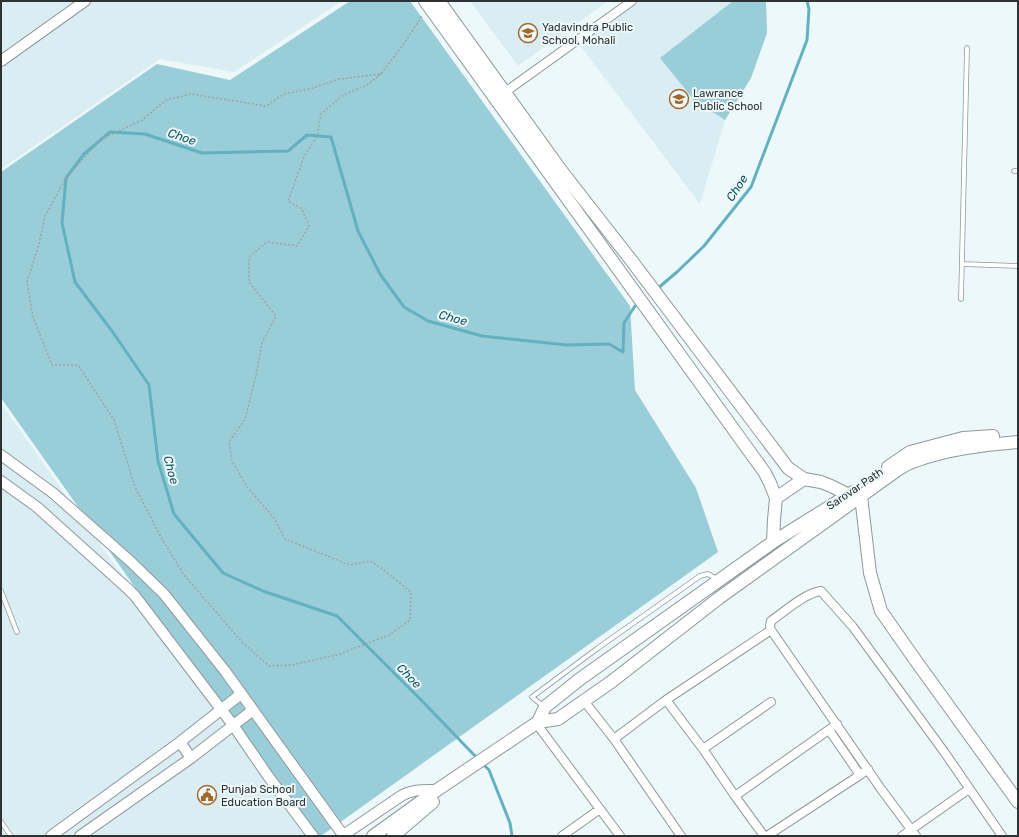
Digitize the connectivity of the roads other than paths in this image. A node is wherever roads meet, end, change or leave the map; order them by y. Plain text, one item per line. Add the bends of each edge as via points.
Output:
1 (85, 1) edge
2 (632, 1) edge
3 (431, 3) edge
4 (967, 48) dead end
5 (1, 61) edge
6 (500, 95) junction
7 (590, 208) junction
8 (580, 216) junction
9 (962, 264) junction
10 (1018, 266) edge
11 (961, 299) dead end
12 (667, 308) junction
13 (654, 318) junction
14 (1018, 434) edge
15 (1018, 442) edge
16 (1, 455) edge
17 (804, 479) junction
18 (1, 481) edge
19 (849, 496) junction
20 (861, 496) junction
21 (776, 498) junction
22 (773, 542) junction
23 (720, 580) junction
24 (1, 591) edge
25 (771, 630) junction
26 (17, 632) dead end
27 (241, 694) junction
28 (666, 700) junction
29 (584, 701) junction
30 (772, 702) dead end
31 (545, 707) junction
32 (222, 709) junction
33 (252, 710) junction
34 (537, 723) junction
35 (837, 724) junction
36 (233, 725) junction
37 (829, 730) junction
38 (614, 739) junction
39 (180, 742) junction
40 (703, 749) junction
41 (191, 758) junction
42 (868, 769) junction
43 (860, 775) junction
44 (441, 787) junction
45 (969, 789) junction
46 (735, 796) junction
47 (1018, 802) edge
48 (600, 809) junction
49 (80, 815) junction
50 (1, 822) edge
51 (90, 828) junction
52 (914, 833) edge
53 (998, 834) edge
54 (11, 836) edge
55 (51, 836) edge
56 (80, 836) edge
57 (313, 836) edge
58 (343, 836) edge
59 (373, 836) edge
60 (393, 836) edge
61 (562, 836) edge
62 (620, 836) edge
63 (680, 836) edge
64 (766, 836) edge
65 (902, 836) edge

1 - 5 street
2 - 6 street
3 - 6 main road
4 - 9 lane
6 - 7 main road
6 - 8 main road
7 - 8 main road
7 - 12 main road
8 - 13 main road
9 - 10 lane
9 - 11 lane
12 - 13 main road
12 - 17 main road via 788,468
13 - 21 main road via 765,472
14 - 19 main road, Sarovar Path via 964,438 910,452
15 - 20 main road via 981,445 914,461
16 - 27 street via 52,493 164,594
17 - 19 main road via 822,482
17 - 21 main road
18 - 32 street via 37,507 128,588
19 - 22 main road, Sarovar Path
20 - 29 main road via 719,598
20 - 47 main road via 870,573 881,611
21 - 22 main road
22 - 23 main road, Sarovar Path
23 - 31 main road, Sarovar Path
23 - 31 lane via 708,574 700,576 598,648 532,697
24 - 26 lane
25 - 28 street
25 - 35 street
25 - 45 street via 772,621 808,595 821,591 853,627 945,752
27 - 32 street
27 - 33 street
28 - 38 street
28 - 40 street
29 - 34 main road via 558,719
29 - 38 street
30 - 40 street
31 - 34 main road
32 - 36 street
32 - 39 street
33 - 36 street
33 - 58 street
34 - 44 main road
34 - 48 street
35 - 37 street
35 - 42 street
36 - 41 street
36 - 57 street
37 - 43 street
37 - 46 street
38 - 63 street
39 - 41 street
39 - 49 street
40 - 46 street
41 - 51 street
42 - 43 street
42 - 52 street
43 - 64 street
44 - 58 street via 408,792
44 - 59 main road
44 - 60 main road via 442,794
45 - 52 street
45 - 53 street
46 - 64 street
48 - 61 street
48 - 62 street
49 - 51 street
49 - 55 street
50 - 54 lane
51 - 56 street
52 - 65 street

